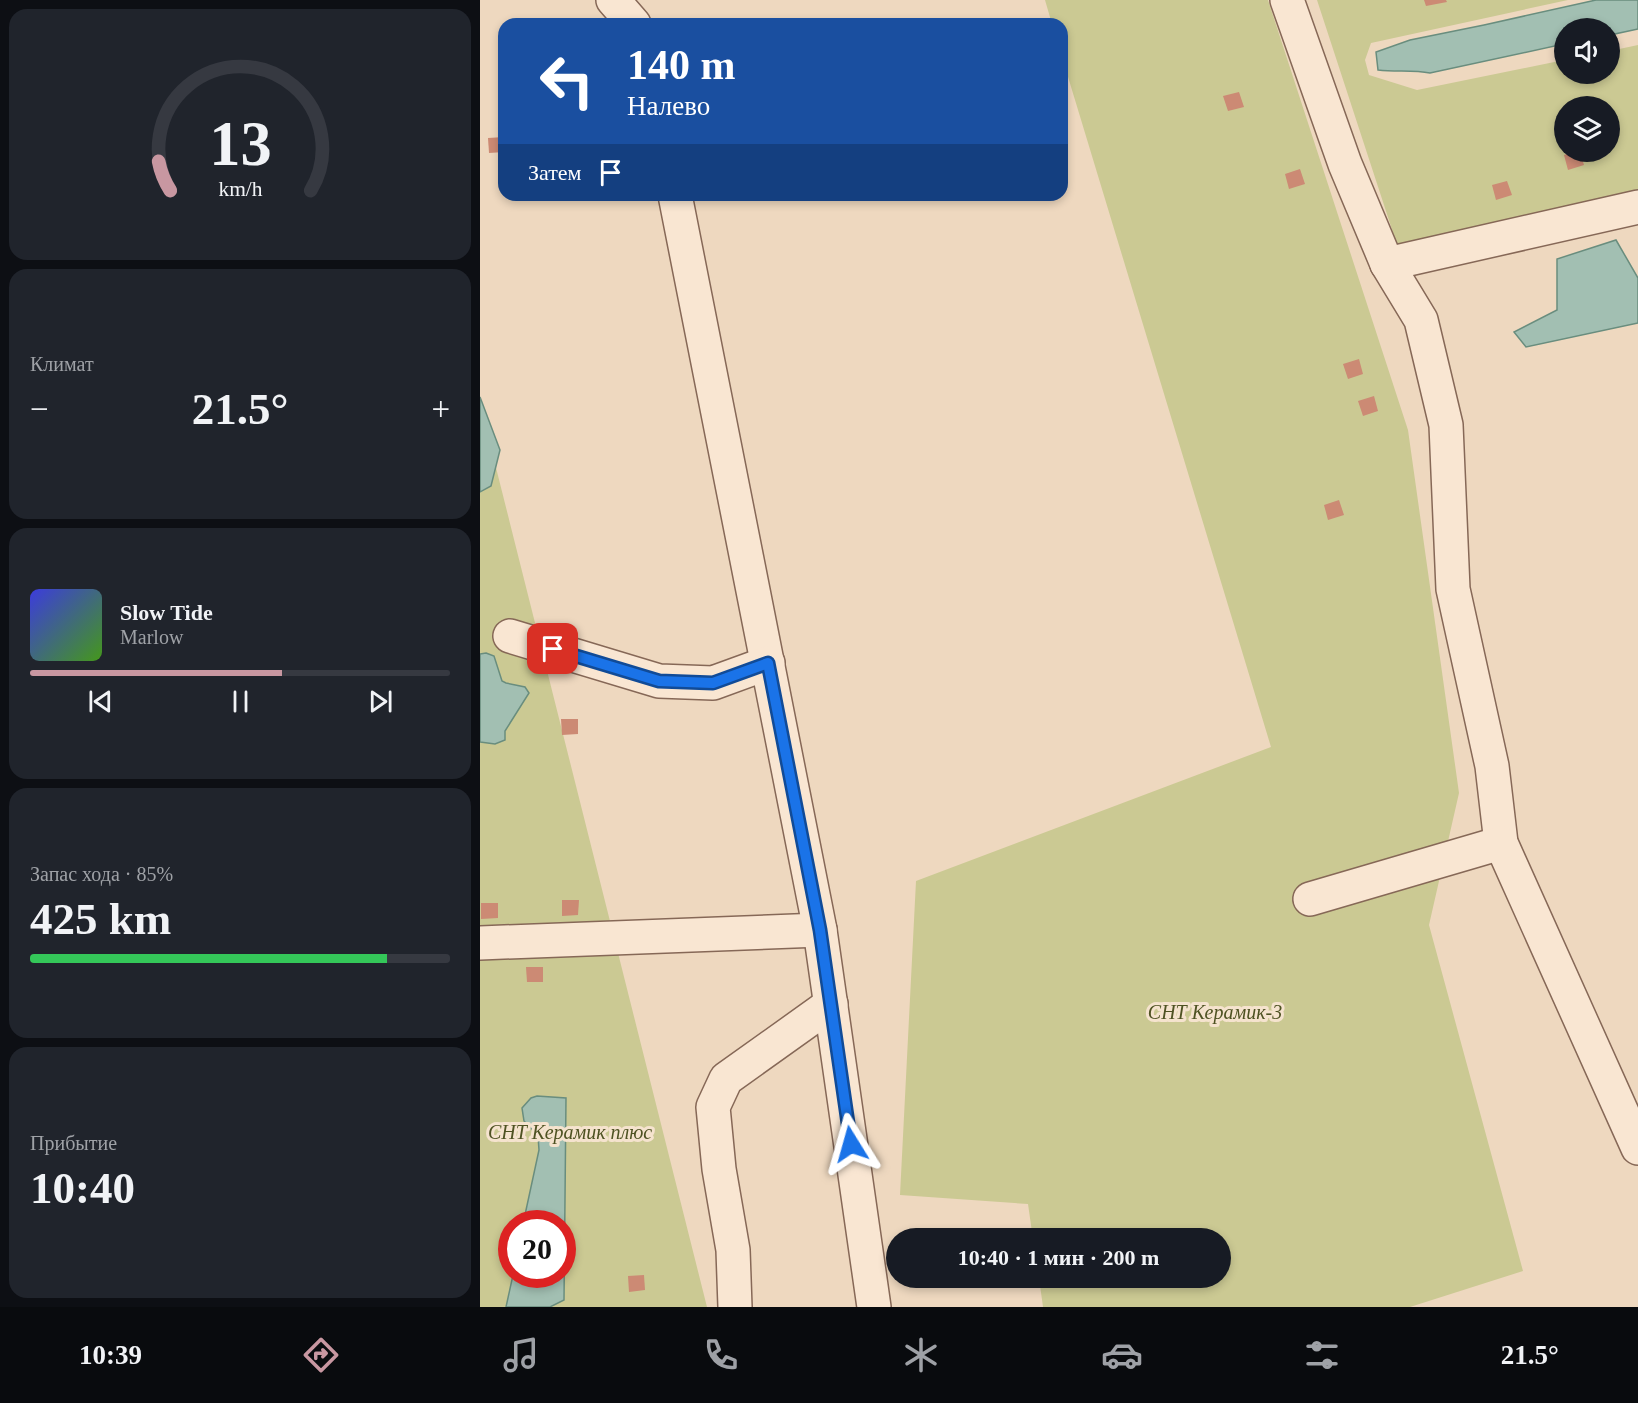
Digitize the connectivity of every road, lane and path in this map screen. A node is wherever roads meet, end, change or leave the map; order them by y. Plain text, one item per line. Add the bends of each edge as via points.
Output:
1 (614, 0) edge
2 (1287, 0) edge
3 (629, 18) edge
4 (676, 201) edge
5 (1638, 207) edge
6 (1387, 264) junction
7 (510, 636) dead end
8 (768, 663) junction
9 (1501, 843) junction
10 (1311, 899) dead end
11 (820, 930) junction
12 (480, 944) edge
13 (831, 1004) junction
14 (1638, 1148) edge
15 (735, 1307) edge
16 (874, 1307) edge

1 - 3 lane
2 - 6 lane via 1345,164
4 - 8 lane
5 - 6 lane
6 - 9 lane via 1420,320 1446,425 1453,589 1492,766
7 - 8 lane via 659,681 713,683
8 - 11 lane
9 - 10 lane
9 - 14 lane
11 - 12 lane
11 - 13 lane
13 - 15 lane via 726,1079 713,1107 733,1250
13 - 16 lane

